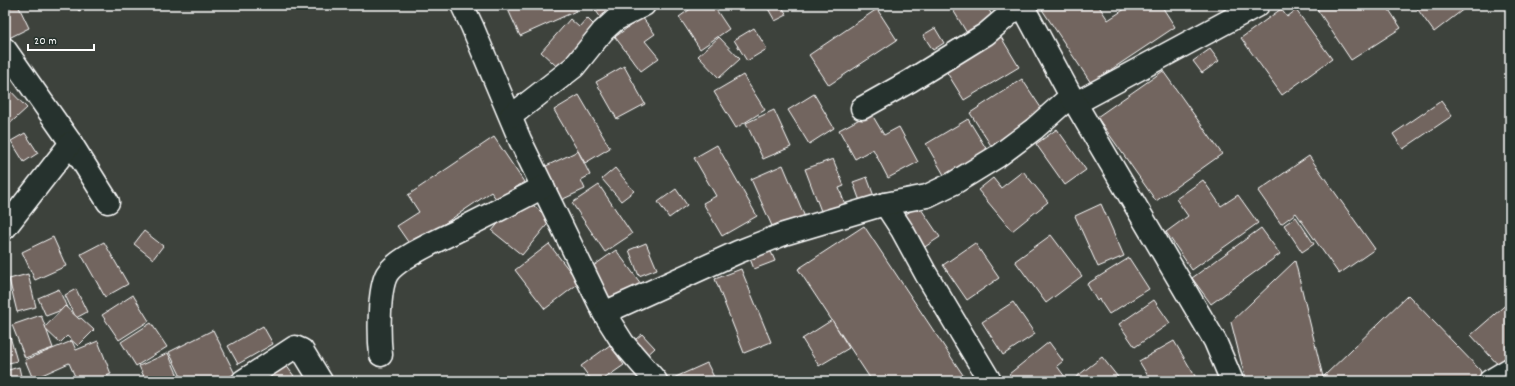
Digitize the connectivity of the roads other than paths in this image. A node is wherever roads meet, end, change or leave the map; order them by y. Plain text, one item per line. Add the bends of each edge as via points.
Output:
1 (462, 5) edge
2 (644, 5) edge
3 (1021, 5) edge
4 (1258, 5) edge
5 (5, 49) edge
6 (1073, 99) junction
7 (862, 108) dead end
8 (511, 116) junction
9 (71, 143) junction
10 (543, 187) junction
11 (108, 202) dead end
12 (885, 204) junction
13 (5, 228) edge
14 (604, 313) junction
15 (381, 355) dead end
16 (244, 381) edge
17 (322, 381) edge
18 (656, 381) edge
19 (990, 381) edge
20 (1232, 381) edge

1 - 8 street
2 - 8 street via 615,20 574,67
3 - 6 street
3 - 7 street via 986,34
4 - 6 street
5 - 9 street
6 - 12 street via 998,156 954,183 927,196
6 - 20 street via 1214,341
8 - 10 street
9 - 11 street
9 - 13 street
10 - 14 street
10 - 15 street via 426,247 390,270 386,276 382,298
12 - 14 street via 784,234 738,252
12 - 19 street
14 - 18 street via 624,343
16 - 17 street via 295,347 302,350

